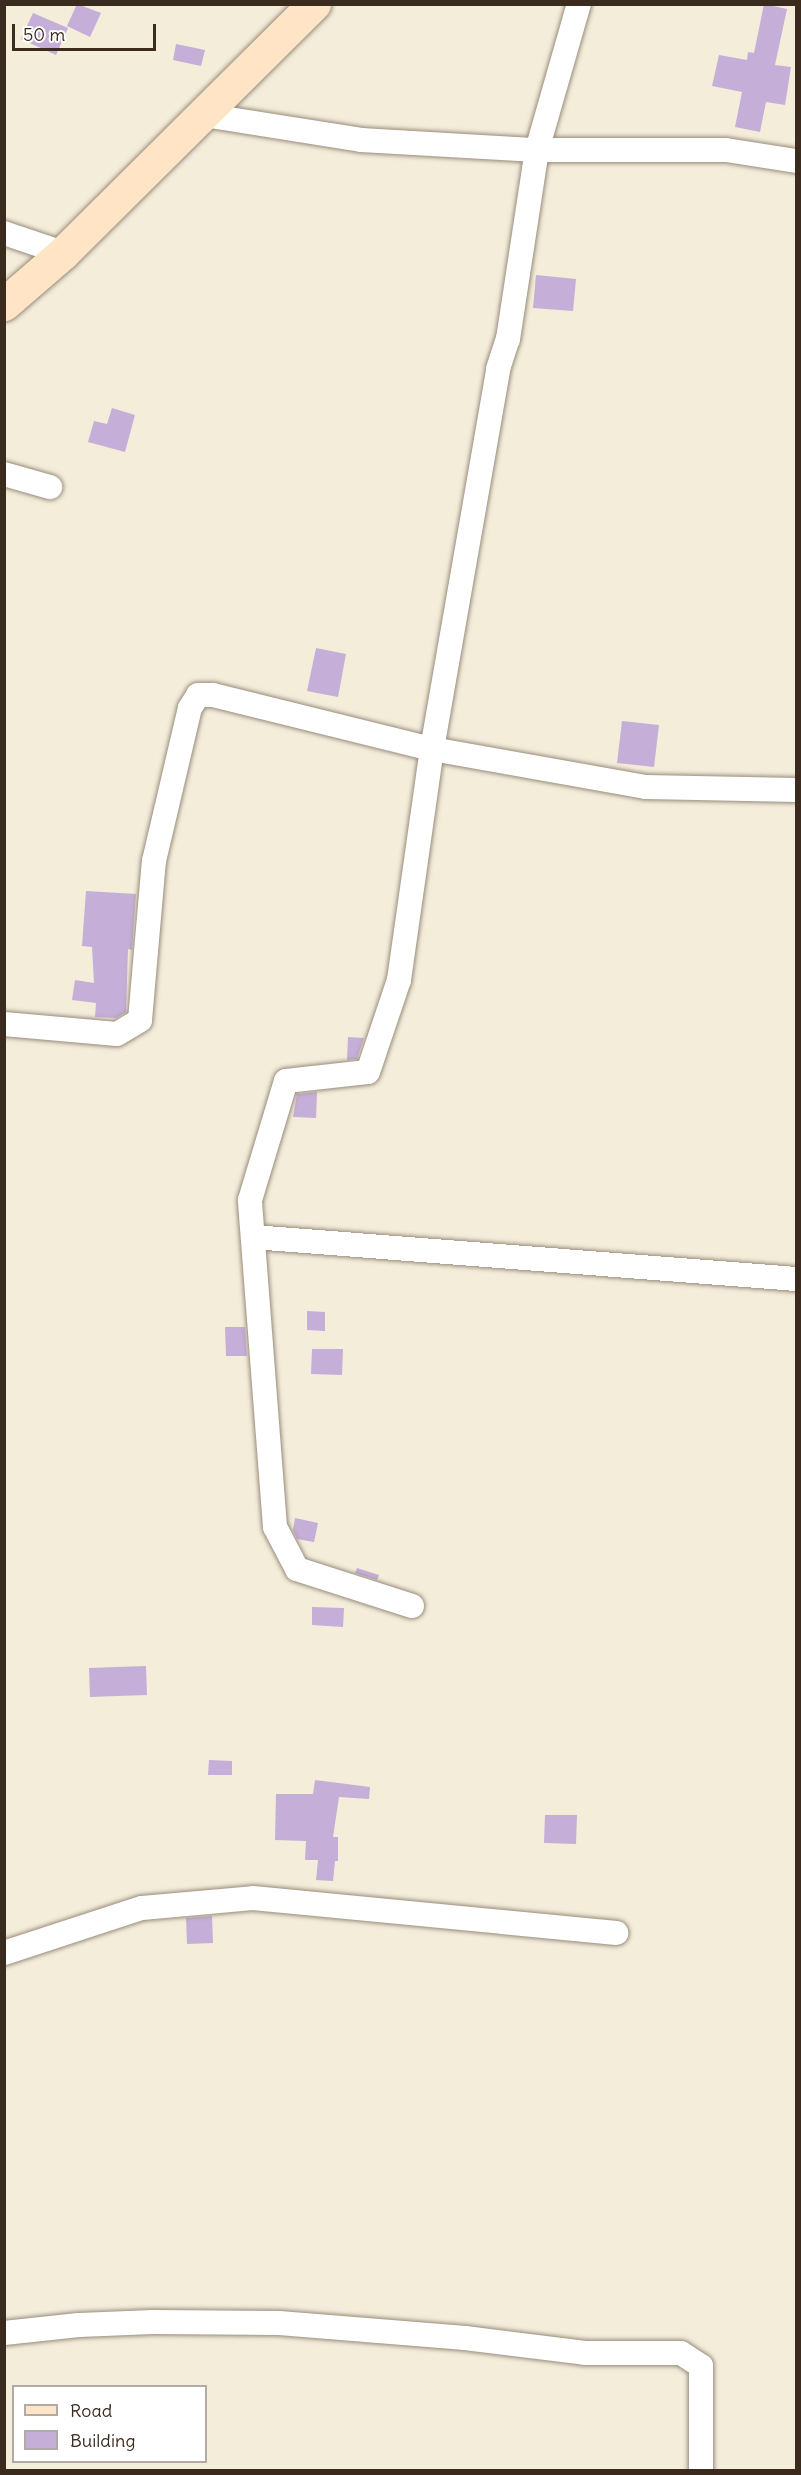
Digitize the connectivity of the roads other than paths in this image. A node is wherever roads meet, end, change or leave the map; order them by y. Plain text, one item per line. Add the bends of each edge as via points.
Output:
1 (314, 4) edge
2 (579, 4) edge
3 (204, 115) junction
4 (537, 150) junction
5 (796, 161) edge
6 (4, 233) edge
7 (63, 253) junction
8 (4, 304) edge
9 (4, 474) edge
10 (50, 487) dead end
11 (432, 749) junction
12 (796, 790) edge
13 (4, 1024) edge
14 (254, 1237) junction
15 (796, 1279) edge
16 (411, 1606) dead end
17 (616, 1933) dead end
18 (4, 1953) edge
19 (4, 2333) edge
20 (701, 2470) edge

1 - 3 main road
2 - 4 street
3 - 4 street via 361,140
3 - 7 main road
4 - 5 street via 726,150
4 - 11 street via 508,339 498,369
6 - 7 street
7 - 8 main road
9 - 10 street
11 - 12 street via 646,787
11 - 13 street via 213,695 198,695 190,708 154,861 140,1020 117,1034
11 - 14 street via 399,980 368,1072 286,1082 250,1200
14 - 15 street
14 - 16 street via 275,1527 297,1569
17 - 18 street via 254,1898 142,1908
19 - 20 street via 153,2322 279,2323 465,2338 585,2353 681,2353 701,2366

